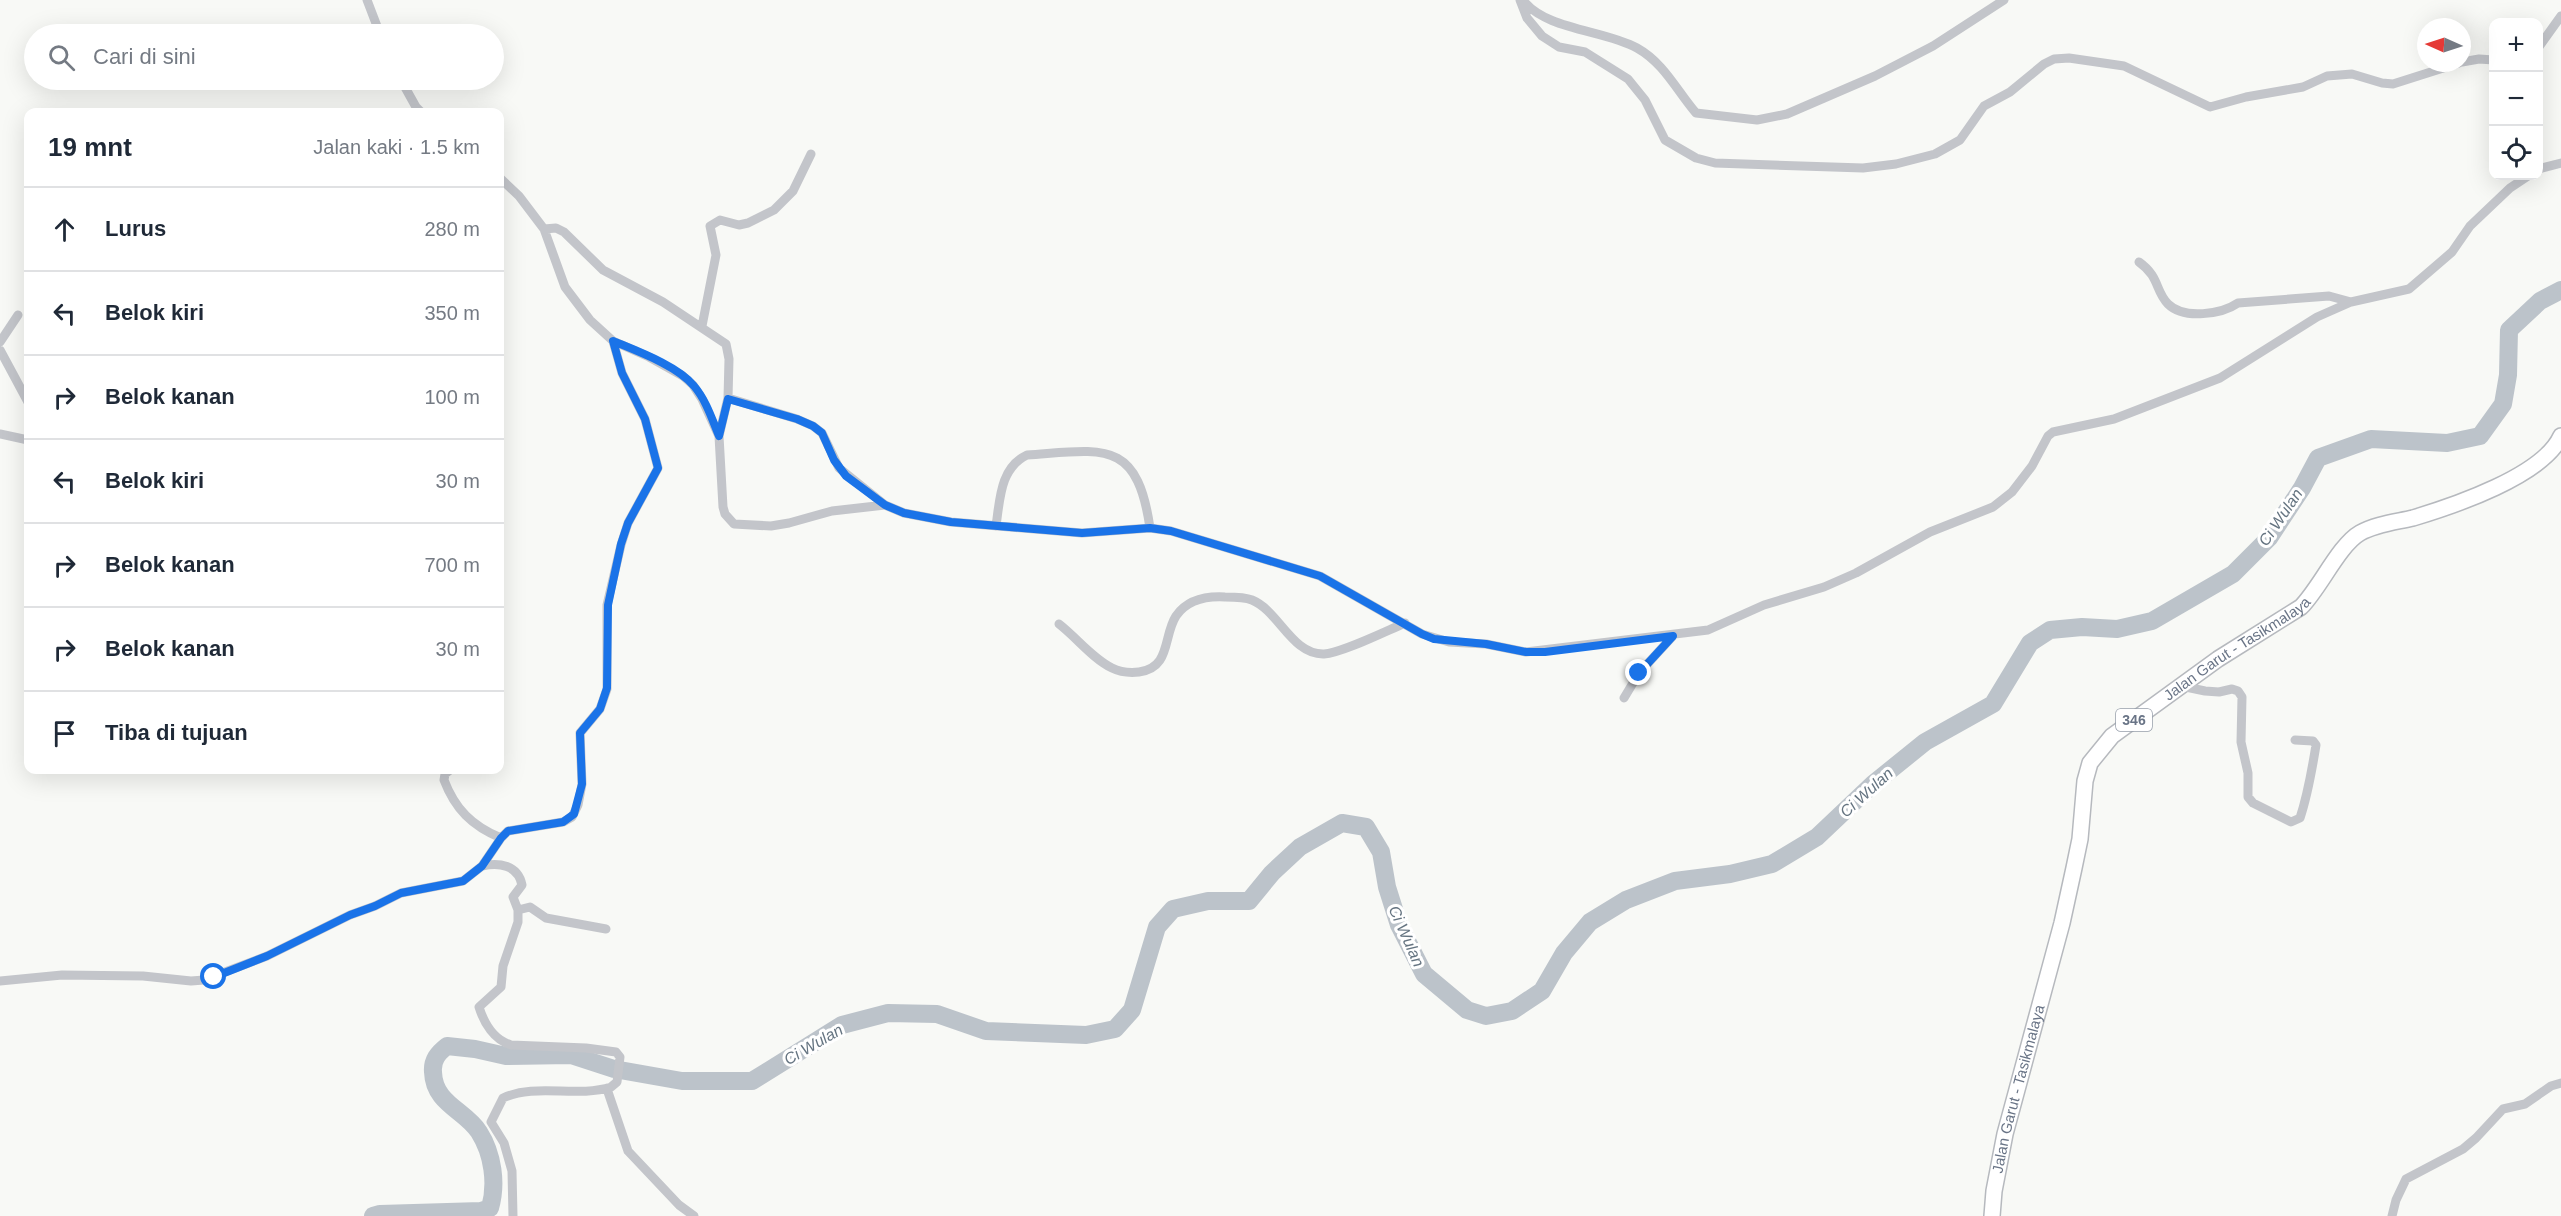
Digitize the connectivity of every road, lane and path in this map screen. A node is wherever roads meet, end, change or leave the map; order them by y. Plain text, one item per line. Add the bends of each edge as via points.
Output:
1 (367, 0) edge
2 (1522, 0) edge
3 (2004, 0) edge
4 (2561, 16) edge
5 (376, 24) edge
6 (2543, 41) edge
7 (2489, 60) edge
8 (2471, 61) edge
9 (2431, 72) edge
10 (407, 90) edge
11 (417, 108) edge
12 (811, 154) dead end
13 (2561, 163) edge
14 (2543, 167) edge
15 (2522, 180) edge
16 (504, 182) edge
17 (544, 230) junction
18 (2139, 262) dead end
19 (2351, 302) junction
20 (18, 315) dead end
21 (702, 327) junction
22 (613, 341) junction
23 (0, 342) edge
24 (0, 350) edge
25 (24, 395) edge
26 (728, 399) junction
27 (0, 434) edge
28 (719, 436) junction
29 (2561, 436) edge
30 (24, 439) edge
31 (885, 505) junction
32 (996, 526) junction
33 (1150, 528) junction
34 (1405, 623) junction
35 (1059, 624) dead end
36 (1673, 636) junction
37 (2181, 687) junction
38 (1624, 698) dead end
39 (2295, 740) dead end
40 (446, 774) edge
41 (501, 838) junction
42 (482, 866) junction
43 (518, 910) junction
44 (606, 929) dead end
45 (0, 981) edge
46 (2561, 1083) edge
47 (607, 1089) junction
48 (513, 1216) edge
49 (694, 1216) edge
50 (1992, 1216) edge
51 (2392, 1216) edge

1 - 5 street
2 - 3 street via 1537,15 1638,48 1672,80 1696,113 1757,120 1787,114 1875,76 1933,46
2 - 9 street via 1527,18 1542,36 1559,47 1585,52 1628,79 1645,100 1665,140 1696,159 1715,163 1863,168 1935,154 1960,140 1984,106 2054,59 2124,66 2210,107 2246,96 2303,87 2327,76 2352,74 2393,84
4 - 6 street
7 - 8 street
10 - 11 street
12 - 21 street via 793,191 774,210 748,224 720,220 710,226 716,255
13 - 14 street
15 - 19 street via 2470,226 2452,252 2409,289
16 - 17 street
17 - 21 street via 556,228 564,232 603,270
17 - 22 street via 565,287 590,320
18 - 19 street via 2153,274 2167,304 2179,310 2202,314 2230,310 2238,303 2307,296
19 - 36 street via 2317,317 2220,378 2114,419 2053,432 2012,492 1993,507 1930,532 1824,587 1764,605 1708,630
20 - 23 street
21 - 26 street via 722,339 728,351
22 - 28 street via 683,376 702,399
22 - 41 street via 622,373 645,419 658,468 628,523 615,566 607,613 607,688 600,709 580,733 582,784 577,810 563,822 514,830
24 - 25 street
26 - 28 street
26 - 31 street via 813,426 822,433 839,468
27 - 30 street
28 - 31 street via 723,507 734,524 771,526 832,511
29 - 37 main road, Jalan Garut - Tasikmalaya / 346 via 2551,452 2507,482 2455,504 2357,534 2301,607 2258,632
31 - 32 street via 916,516
32 - 33 street via 1082,533
32 - 33 street via 1006,474 1018,459 1027,455 1093,452 1117,456 1132,471 1141,488
33 - 34 street via 1320,576
34 - 35 street via 1337,651 1320,654 1302,646 1252,600 1200,599 1178,613 1159,662 1137,672 1112,668
34 - 36 street via 1434,639 1526,652
36 - 38 street via 1639,673
37 - 39 street via 2238,691 2242,697 2241,742 2248,773 2248,798 2291,822 2300,818 2304,807 2316,746 2313,741
37 - 50 main road, Jalan Garut - Tasikmalaya / 346 via 2112,736 2090,763 2074,868 2005,1134
40 - 41 street via 448,789 460,810 476,826
41 - 42 street
42 - 43 street via 503,864 520,877 521,887 513,897
42 - 45 street via 463,881 401,893 267,956 204,980 62,975
43 - 44 street via 530,907 546,918
43 - 47 street via 501,987 479,1007 503,1043 616,1052 617,1082
46 - 51 street via 2525,1104 2503,1109 2463,1149 2406,1179
47 - 48 street via 556,1093 522,1090 503,1098 491,1122 510,1163
47 - 49 street via 628,1151

